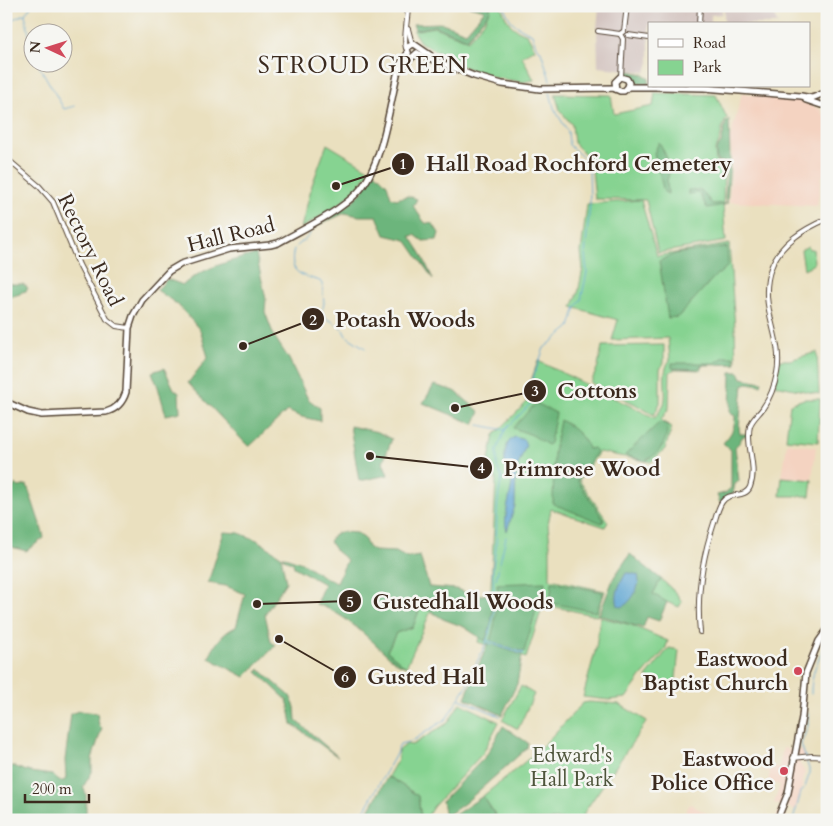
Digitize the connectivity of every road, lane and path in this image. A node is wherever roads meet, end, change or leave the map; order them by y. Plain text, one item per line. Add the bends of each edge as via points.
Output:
1 (408, 6) edge
2 (627, 6) edge
3 (700, 6) edge
4 (699, 22) edge
5 (407, 26) junction
6 (598, 31) dead end
7 (622, 32) junction
8 (625, 37) junction
9 (648, 38) edge
10 (415, 45) junction
11 (411, 53) junction
12 (446, 64) junction
13 (621, 77) junction
14 (629, 85) junction
15 (615, 86) junction
16 (648, 87) edge
17 (704, 88) edge
18 (786, 95) junction
19 (819, 95) junction
20 (826, 95) edge
21 (820, 104) junction
22 (827, 104) edge
23 (6, 158) edge
24 (827, 219) edge
25 (129, 328) junction
26 (6, 402) edge
27 (827, 630) edge
28 (700, 632) dead end
29 (827, 757) edge
30 (793, 758) junction
31 (777, 820) edge

1 - 5 street, Hall Road
2 - 7 street
3 - 4 street
5 - 10 street, Hall Road
5 - 11 street, Hall Road via 404,42
6 - 7 street
7 - 8 street
8 - 9 street
8 - 13 street
10 - 11 main road
10 - 11 main road
10 - 12 main road
11 - 12 main road
11 - 25 main road, Hall Road via 399,66 373,169 351,199 278,243 229,249 175,267 142,300
12 - 15 main road via 490,81 540,89
13 - 14 main road via 627,78
13 - 15 main road
14 - 15 main road via 624,91
14 - 16 main road
17 - 18 main road
18 - 19 main road via 812,98
18 - 21 main road
19 - 20 main road
19 - 21 main road via 817,100
21 - 22 main road
23 - 25 street, Rectory Road via 53,202 79,265 107,319 116,326
24 - 28 street via 790,241 771,269 767,303 778,356 777,372 765,404 750,426 753,470 750,488 746,493 729,496 722,502 706,546 698,591
25 - 26 main road via 126,392 124,400 113,410 42,415
27 - 30 main road via 806,673 802,717
29 - 30 street
30 - 31 main road via 788,793

